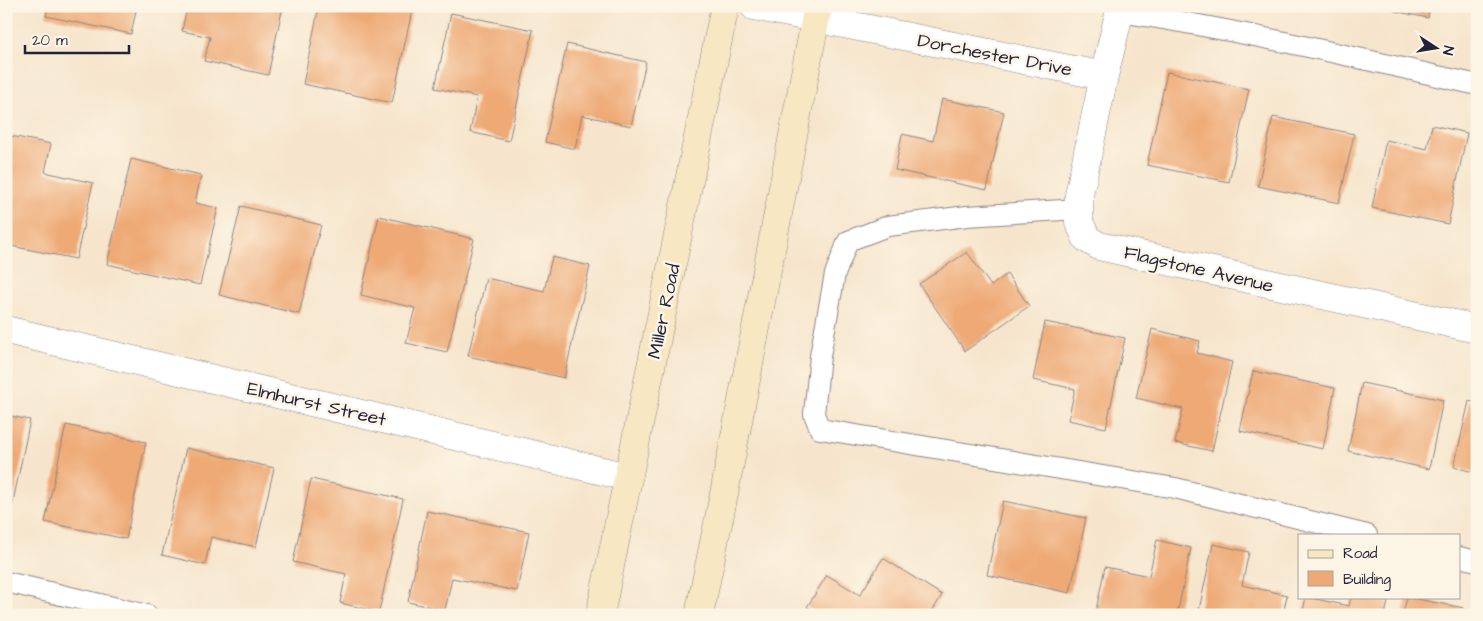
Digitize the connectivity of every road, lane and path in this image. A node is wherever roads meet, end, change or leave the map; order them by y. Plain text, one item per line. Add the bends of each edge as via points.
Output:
1 (725, 6) edge
2 (754, 6) edge
3 (1120, 9) edge
4 (817, 13) edge
5 (1104, 76) junction
6 (1477, 85) edge
7 (1078, 209) junction
8 (1477, 329) edge
9 (6, 330) edge
10 (628, 477) junction
11 (1363, 534) edge
12 (1460, 557) edge
13 (1477, 561) edge
14 (6, 582) edge
15 (147, 615) edge
16 (600, 615) edge
17 (698, 615) edge

1 - 10 main road, Miller Road
2 - 4 street, Dorchester Drive
3 - 5 street
3 - 6 lane
4 - 5 street, Dorchester Drive
4 - 17 main road
5 - 7 street, Flagstone Avenue via 1078,195
7 - 8 street, Flagstone Avenue via 1079,222 1087,239 1098,246
7 - 11 lane via 966,216 888,226 848,241 835,274 820,356 814,414 820,429 1175,488
9 - 10 street, Elmhurst Street
10 - 16 main road, Miller Road
12 - 13 lane
14 - 15 lane

